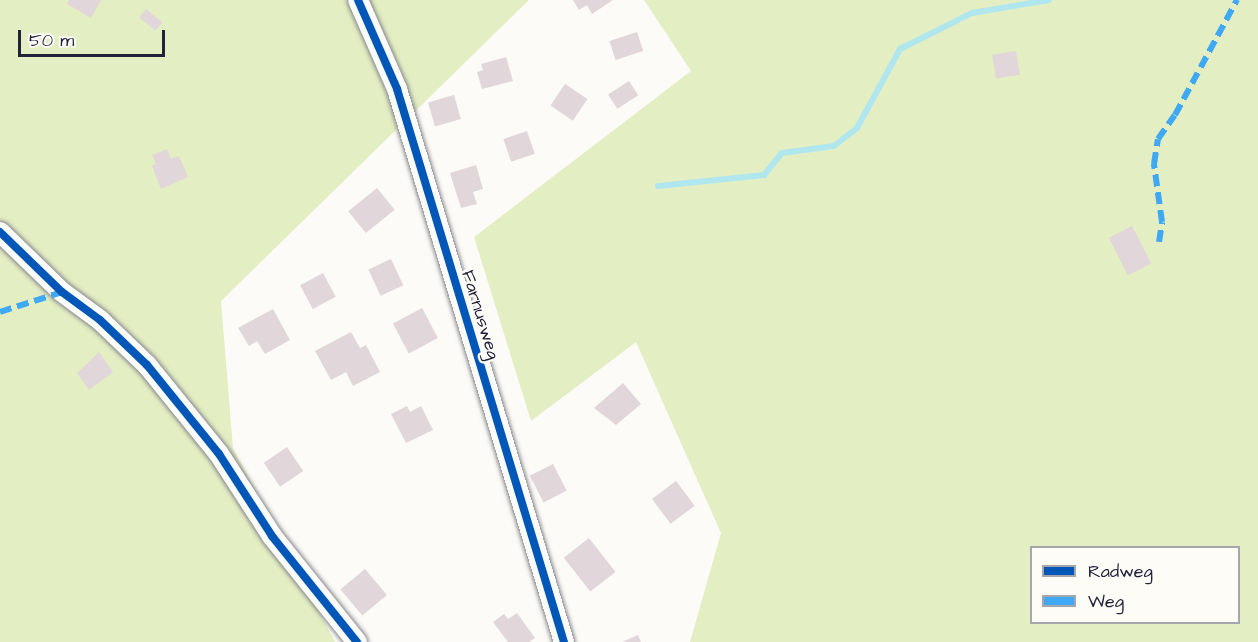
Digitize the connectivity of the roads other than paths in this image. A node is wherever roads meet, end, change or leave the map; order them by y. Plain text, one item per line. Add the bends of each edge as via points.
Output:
1 (358, 0) edge
2 (0, 232) edge
3 (357, 642) edge
4 (564, 642) edge

1 - 4 street, Farnusweg via 397,89
2 - 3 street via 147,365 219,454 272,536

